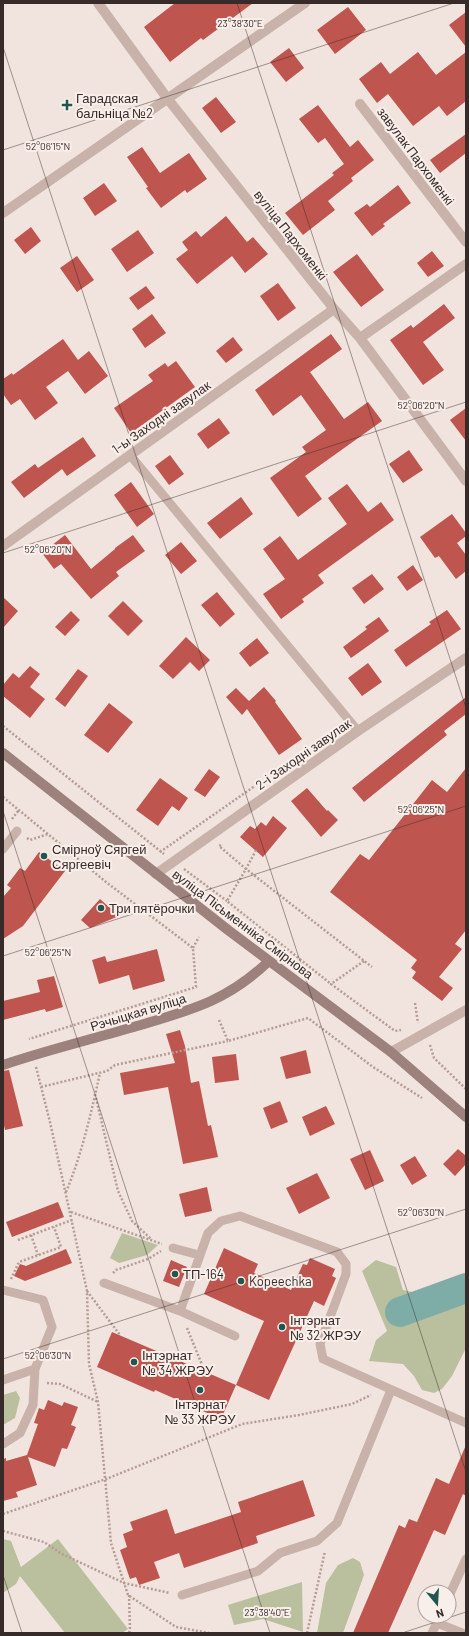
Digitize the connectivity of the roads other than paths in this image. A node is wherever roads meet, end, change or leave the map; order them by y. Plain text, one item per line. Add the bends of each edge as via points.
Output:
1 (98, 3) edge
2 (305, 3) edge
3 (167, 98) junction
4 (360, 104) dead end
5 (3, 213) edge
6 (466, 242) edge
7 (466, 264) edge
8 (334, 309) junction
9 (360, 338) junction
10 (130, 455) junction
11 (466, 481) edge
12 (3, 546) edge
13 (466, 658) edge
14 (358, 732) junction
15 (3, 753) edge
16 (17, 831) dead end
17 (3, 849) edge
18 (156, 874) junction
19 (269, 961) junction
20 (466, 1010) edge
21 (391, 1052) junction
22 (3, 1065) edge
23 (466, 1117) edge
24 (171, 1248) road end
25 (199, 1255) junction
26 (104, 1283) road end
27 (3, 1290) edge
28 (180, 1311) junction
29 (235, 1336) dead end
30 (35, 1369) junction
31 (3, 1380) edge
32 (389, 1389) junction
33 (466, 1423) edge
34 (3, 1444) edge
35 (466, 1559) edge
36 (455, 1584) edge
37 (182, 1595) road end
38 (436, 1624) edge
39 (447, 1624) edge
40 (432, 1633) edge
41 (462, 1633) edge

1 - 3 street, вуліца Пархоменкі
2 - 3 street
3 - 5 street
3 - 8 street, вуліца Пархоменкі
4 - 6 street, завулак Пархоменкі
7 - 9 street
8 - 9 street, вуліца Пархоменкі
8 - 10 street, 1-ы Заходні завулак
9 - 11 street, вуліца Пархоменкі
10 - 12 street, 1-ы Заходні завулак
10 - 14 lane
13 - 14 street, 2-і Заходні завулак
14 - 18 street, 2-і Заходні завулак
15 - 18 main road, вуліца Пісьменніка Смірнова
16 - 17 lane
18 - 19 main road, вуліца Пісьменніка Смірнова
19 - 21 main road, вуліца Пісьменніка Смірнова
19 - 22 main road, Рэчыцкая вуліца via 240,986 208,1003
20 - 21 street
21 - 23 main road, вуліца Пісьменніка Смірнова
24 - 25 lane
25 - 28 lane
25 - 32 lane via 208,1233 220,1221 240,1216 337,1252 346,1264 346,1274 320,1344 323,1359
26 - 28 lane
27 - 30 lane via 43,1300 52,1327
28 - 29 lane
30 - 31 lane
30 - 34 lane via 33,1405 20,1433
32 - 33 lane
32 - 37 lane via 337,1523 317,1542 280,1553 258,1571
35 - 36 lane
38 - 40 lane
39 - 41 lane

